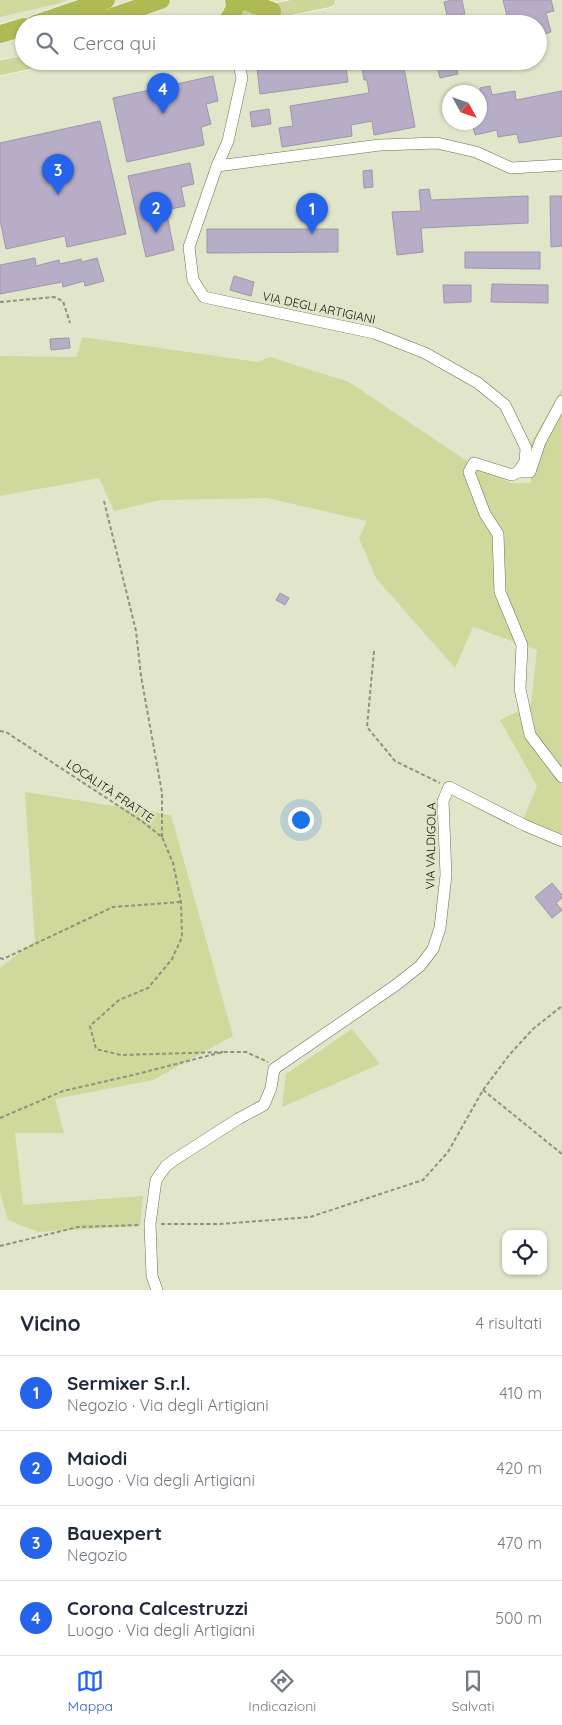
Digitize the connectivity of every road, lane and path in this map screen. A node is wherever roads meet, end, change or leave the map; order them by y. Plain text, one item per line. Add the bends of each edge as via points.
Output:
1 (106, 0) edge
2 (120, 0) edge
3 (161, 0) edge
4 (234, 0) edge
5 (242, 0) edge
6 (328, 0) edge
7 (272, 11) junction
8 (62, 15) edge
9 (85, 15) edge
10 (118, 15) edge
11 (232, 15) edge
12 (256, 15) edge
13 (15, 30) edge
14 (0, 34) edge
15 (15, 37) edge
16 (0, 40) edge
17 (15, 65) edge
18 (0, 68) edge
19 (240, 70) edge
20 (562, 165) edge
21 (217, 166) junction
22 (0, 302) edge
23 (70, 323) dead end
24 (562, 401) edge
25 (518, 472) junction
26 (104, 501) dead end
27 (374, 651) dead end
28 (0, 731) edge
29 (562, 777) edge
30 (449, 787) junction
31 (162, 837) junction
32 (562, 840) edge
33 (181, 902) junction
34 (0, 958) edge
35 (562, 1006) edge
36 (223, 1052) junction
37 (274, 1069) junction
38 (483, 1090) junction
39 (0, 1118) edge
40 (562, 1154) edge
41 (150, 1224) junction
42 (0, 1246) edge
43 (157, 1290) edge

1 - 8 highway
2 - 9 highway
3 - 10 highway
4 - 11 highway
5 - 7 highway
6 - 7 main road
7 - 12 main road
13 - 14 highway
15 - 16 highway
17 - 18 main road
19 - 21 street, VIA DEGLI ARTIGIANI via 242,78 228,142
20 - 21 street via 511,168 476,152 437,143 380,145
21 - 25 street, VIA DEGLI ARTIGIANI via 189,247 193,280 204,297 374,333 425,353 478,383 505,405 526,448 525,462
22 - 23 path via 54,297 63,301
24 - 25 street via 540,442 530,472
25 - 29 street via 512,475 474,463 468,472 485,514 498,534 500,592 522,645 520,689 530,735
26 - 31 path via 136,631 162,793
27 - 30 path via 367,727 395,761
28 - 31 path, LOCALITÀ FRATTE
30 - 32 street, VIA VALDIGOLA via 524,825
30 - 37 street, VIA VALDIGOLA via 443,801 446,875 440,928 433,949 420,966 396,985
31 - 33 path, LOCALITÀ FRATTE via 173,863
33 - 34 path via 113,907
33 - 36 path, LOCALITÀ FRATTE via 182,937 172,960 148,988 118,1000 90,1026 96,1049 121,1055
35 - 38 path via 533,1029
36 - 37 path via 246,1052 268,1062
36 - 39 path via 63,1091
37 - 41 street via 264,1105 166,1166 156,1180
38 - 40 path
38 - 41 path via 448,1152 423,1180 310,1217 220,1224
41 - 42 path via 78,1226
41 - 43 street via 152,1276

